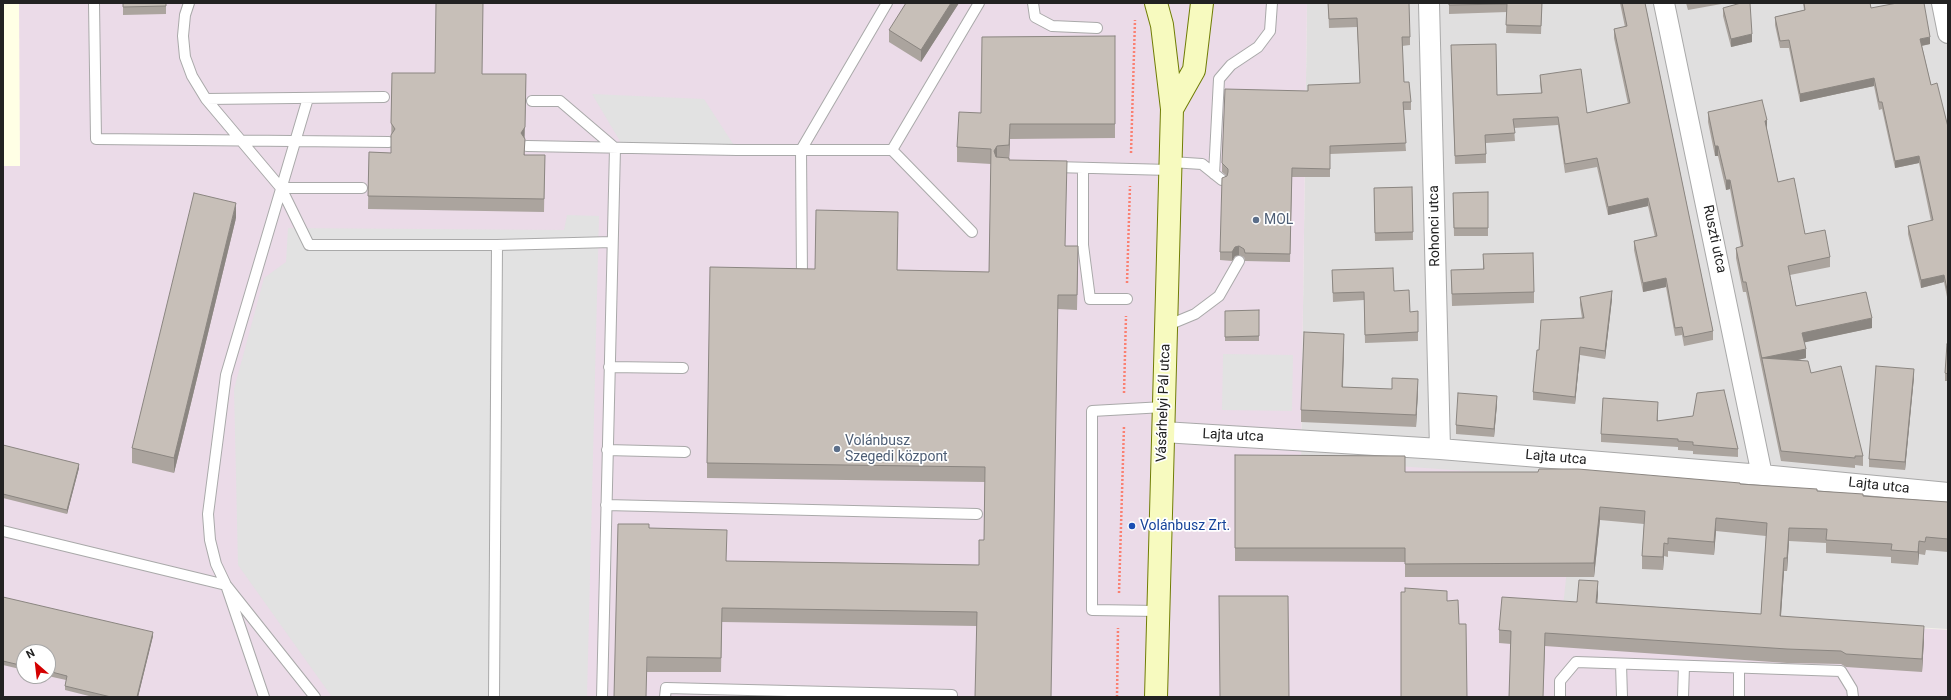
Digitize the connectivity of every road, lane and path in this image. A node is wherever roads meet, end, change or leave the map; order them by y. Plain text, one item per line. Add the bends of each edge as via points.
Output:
1 (94, 3) edge
2 (189, 3) edge
3 (887, 3) edge
4 (979, 3) edge
5 (1033, 3) edge
6 (1156, 3) edge
7 (1164, 3) edge
8 (1188, 3) edge
9 (1202, 3) edge
10 (1272, 3) edge
11 (1429, 3) edge
12 (1664, 3) edge
13 (1942, 3) edge
14 (1135, 25) dead end
15 (1162, 25) junction
16 (1097, 28) dead end
17 (1948, 33) edge
18 (384, 97) dead end
19 (308, 98) junction
20 (206, 99) junction
21 (532, 101) dead end
22 (1172, 109) junction
23 (240, 140) junction
24 (295, 140) junction
25 (389, 142) edge
26 (527, 146) dead end
27 (614, 148) junction
28 (800, 150) junction
29 (892, 150) junction
30 (1171, 166) junction
31 (1045, 167) edge
32 (1084, 168) junction
33 (1130, 169) junction
34 (281, 188) junction
35 (362, 188) dead end
36 (972, 232) dead end
37 (612, 242) junction
38 (497, 245) junction
39 (1239, 261) dead end
40 (802, 277) edge
41 (1127, 300) junction
42 (1166, 326) junction
43 (609, 367) junction
44 (683, 368) dead end
45 (1164, 407) junction
46 (1124, 410) junction
47 (1163, 432) junction
48 (1440, 449) junction
49 (607, 450) junction
50 (685, 452) dead end
51 (1762, 475) junction
52 (1948, 493) edge
53 (606, 504) junction
54 (977, 514) dead end
55 (3, 531) edge
56 (226, 585) junction
57 (1119, 611) junction
58 (1158, 611) junction
59 (1621, 664) junction
60 (1684, 666) junction
61 (1739, 668) junction
62 (952, 695) dead end
63 (264, 697) edge
64 (315, 697) edge
65 (494, 697) edge
66 (602, 697) edge
67 (665, 697) edge
68 (1117, 697) edge
69 (1156, 697) edge
70 (1560, 697) edge
71 (1622, 697) edge
72 (1683, 697) edge
73 (1739, 697) edge
74 (1853, 697) edge

1 - 23 lane via 96,139
2 - 20 lane via 183,36 185,58
3 - 28 lane
4 - 29 lane
5 - 16 lane via 1035,17 1052,26
6 - 15 main road, Vásárhelyi Pál utca
7 - 15 main road, Vásárhelyi Pál utca
8 - 22 main road, Vásárhelyi Pál utca via 1181,79
9 - 22 main road, Vásárhelyi Pál utca via 1194,70
10 - 30 lane via 1270,31 1258,47 1231,65 1219,79 1218,177 1202,164
11 - 48 street, Rohonci utca
12 - 51 street, Ruszti utca
13 - 17 street
14 - 33 path
15 - 22 main road, Vásárhelyi Pál utca
18 - 19 lane
19 - 20 lane
19 - 24 lane
20 - 23 lane
21 - 27 lane via 560,101
22 - 30 main road, Vásárhelyi Pál utca
23 - 24 lane
23 - 34 lane
24 - 25 lane
24 - 34 lane
26 - 27 lane
27 - 28 lane
27 - 37 lane
28 - 29 lane
28 - 40 lane
29 - 36 lane
30 - 33 lane
30 - 42 main road, Vásárhelyi Pál utca
31 - 32 lane
32 - 33 lane
32 - 41 lane via 1083,245 1090,298
33 - 41 path
34 - 35 lane
34 - 38 lane via 309,245
34 - 56 lane via 226,375 208,514 210,540 216,564
37 - 38 lane
37 - 43 lane
38 - 65 lane
39 - 42 lane via 1219,296 1196,314
41 - 46 path
42 - 45 main road, Vásárhelyi Pál utca
43 - 44 lane
43 - 49 lane
45 - 46 lane
45 - 47 main road, Vásárhelyi Pál utca
46 - 57 path
46 - 57 lane via 1092,411 1092,610
47 - 48 street, Lajta utca
47 - 58 main road, Vásárhelyi Pál utca
48 - 51 street, Lajta utca
49 - 50 lane
49 - 53 lane
51 - 52 street, Lajta utca
53 - 54 lane
53 - 66 lane
55 - 56 lane
56 - 63 lane
56 - 64 lane
57 - 58 lane
57 - 68 path
58 - 69 main road, Vásárhelyi Pál utca
59 - 60 lane
59 - 70 lane via 1576,662 1560,681
59 - 71 lane
60 - 61 lane
60 - 72 lane
61 - 73 lane
61 - 74 lane via 1841,671 1852,689
62 - 67 lane via 666,688

